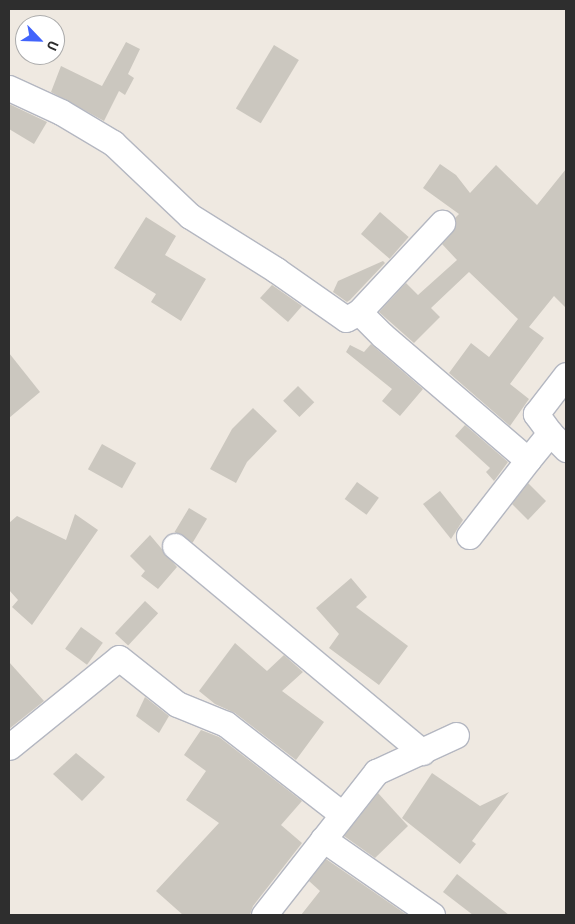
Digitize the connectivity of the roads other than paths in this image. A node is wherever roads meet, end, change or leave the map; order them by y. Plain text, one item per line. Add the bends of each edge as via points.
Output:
1 (9, 88) edge
2 (442, 223) dead end
3 (359, 312) junction
4 (566, 375) edge
5 (558, 441) edge
6 (528, 460) junction
7 (469, 536) dead end
8 (175, 546) dead end
9 (456, 735) dead end
10 (9, 748) edge
11 (422, 752) junction
12 (342, 814) junction
13 (323, 839) junction
14 (264, 915) edge
15 (432, 915) edge

1 - 3 street via 61,112 113,143 190,216 276,270 342,318 349,320
2 - 3 street
3 - 6 street
4 - 5 street via 536,414
5 - 6 street
6 - 7 street
8 - 11 street
9 - 11 street
10 - 12 street via 119,658 177,704 226,724
11 - 12 street via 376,772
12 - 13 street
13 - 14 street
13 - 15 street

